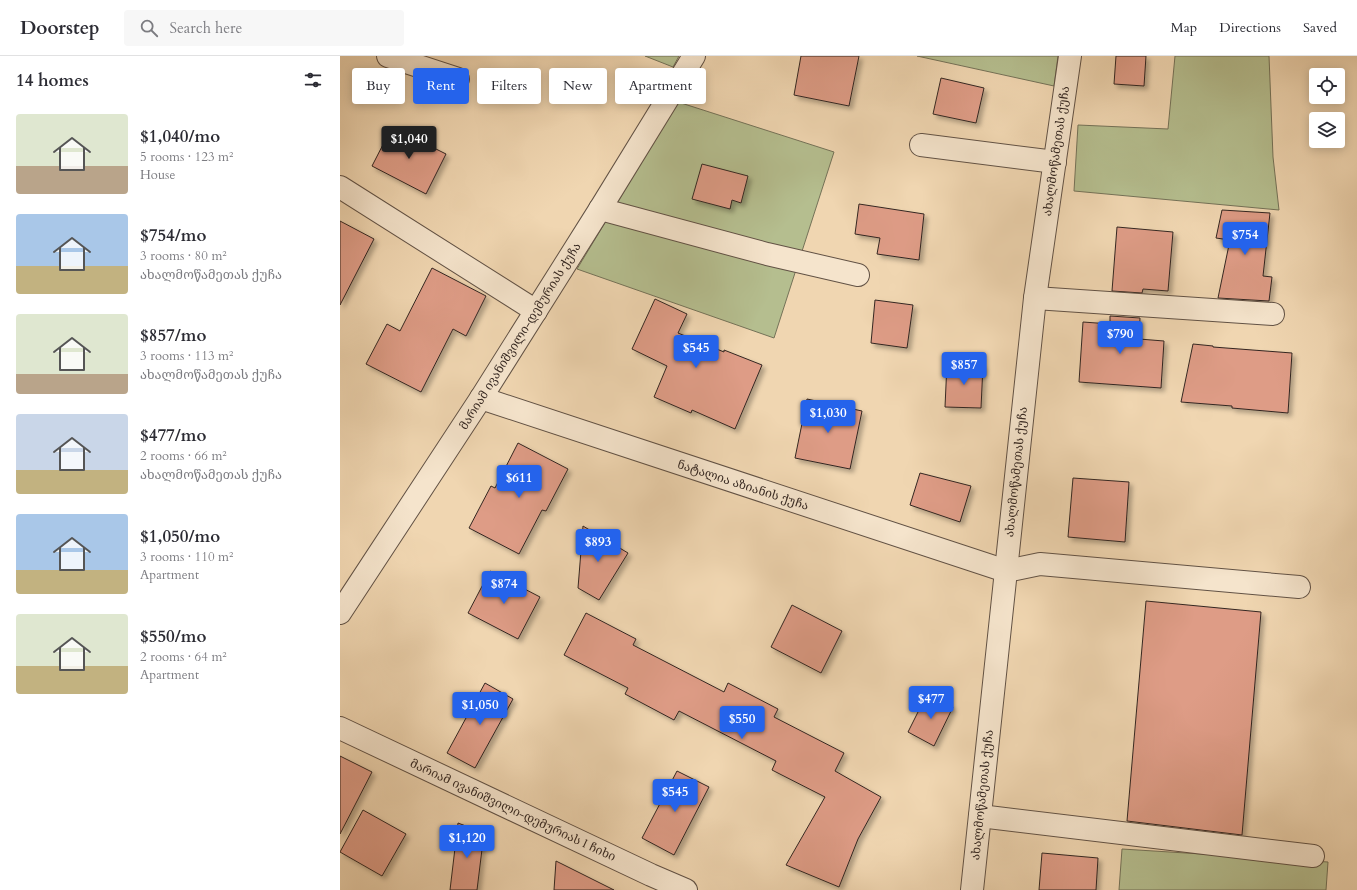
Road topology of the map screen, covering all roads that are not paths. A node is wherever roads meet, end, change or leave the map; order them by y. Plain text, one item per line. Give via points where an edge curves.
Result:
1 (388, 56) edge
2 (694, 56) edge
3 (1070, 56) edge
4 (425, 68) edge
5 (921, 145) dead end
6 (1055, 162) junction
7 (340, 187) edge
8 (600, 209) junction
9 (858, 275) dead end
10 (1035, 298) junction
11 (536, 311) junction
12 (1273, 314) dead end
13 (481, 398) junction
14 (1006, 571) junction
15 (1299, 587) dead end
16 (340, 613) edge
17 (340, 728) edge
18 (980, 816) junction
19 (1313, 856) dead end
20 (686, 890) edge
21 (972, 890) edge

1 - 4 street
2 - 8 street, მარიამ ივანიშვილი-დემურიას ქუჩა
3 - 6 street, ახალმოწამეთას ქუჩა
5 - 6 street
6 - 10 street, ახალმოწამეთას ქუჩა
7 - 11 street
8 - 9 street via 767,254
8 - 11 street, მარიამ ივანიშვილი-დემურიას ქუჩა
10 - 12 street
10 - 14 street, ახალმოწამეთას ქუჩა
11 - 13 street, მარიამ ივანიშვილი-დემურიას ქუჩა
13 - 14 street, ნატალია აზიანის ქუჩა
13 - 16 street, მარიამ ივანიშვილი-დემურიას ქუჩა
14 - 15 street via 1040,564
14 - 18 street, ახალმოწამეთას ქუჩა
17 - 20 street, მარიამ ივანიშვილი-დემურიას I ჩიხი
18 - 19 street
18 - 21 street, ახალმოწამეთას ქუჩა

